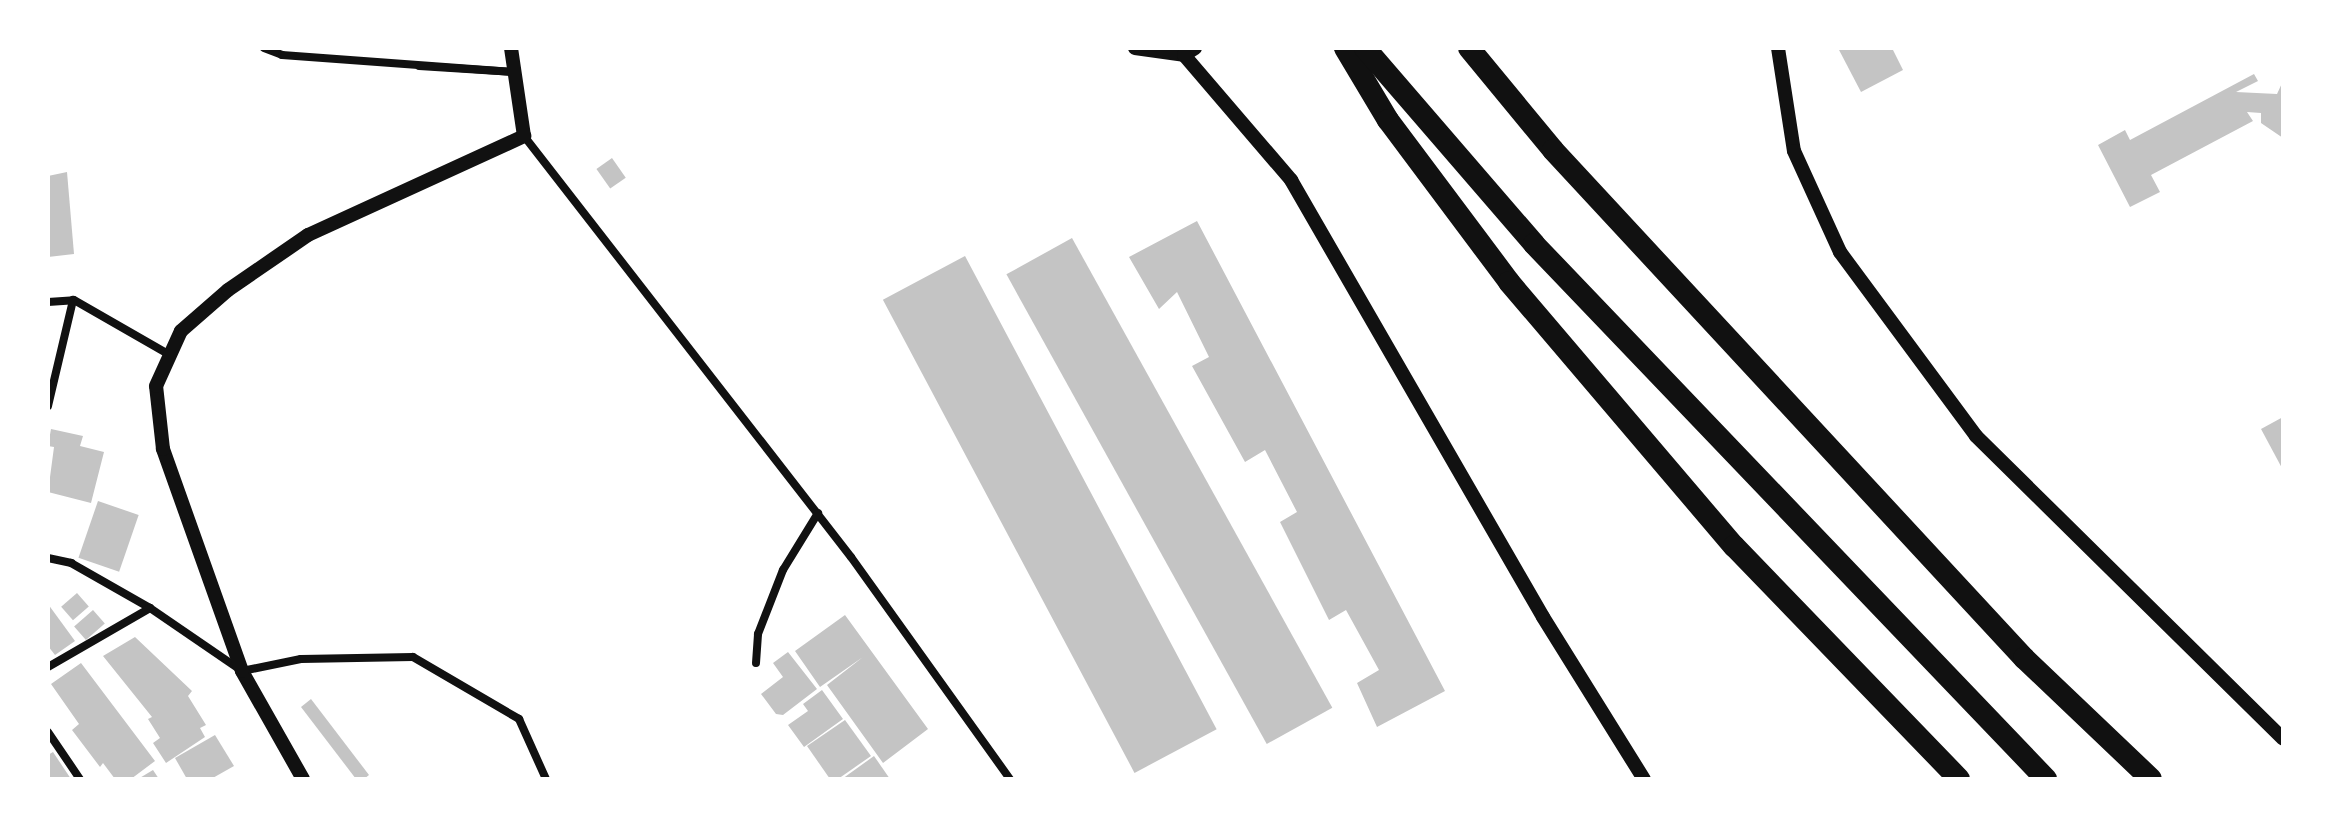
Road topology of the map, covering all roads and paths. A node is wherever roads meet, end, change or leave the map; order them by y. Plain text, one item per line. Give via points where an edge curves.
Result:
1 (264, 48) edge
2 (511, 48) edge
3 (1135, 48) edge
4 (1345, 48) edge
5 (1365, 48) edge
6 (1469, 48) edge
7 (1778, 48) edge
8 (1190, 51) edge
9 (419, 66) dead end
10 (513, 72) junction
11 (524, 136) junction
12 (73, 300) junction
13 (48, 302) edge
14 (170, 355) junction
15 (48, 406) edge
16 (818, 513) junction
17 (48, 558) edge
18 (150, 608) junction
19 (756, 663) dead end
20 (48, 667) edge
21 (242, 671) junction
22 (48, 732) edge
23 (2283, 739) edge
24 (80, 779) edge
25 (303, 779) edge
26 (546, 779) edge
27 (1010, 779) edge
28 (1644, 779) edge
29 (1959, 779) edge
30 (2046, 779) edge
31 (2151, 779) edge

1 - 10 street via 282,55
2 - 10 street
3 - 8 street
4 - 29 highway via 1388,120 1519,294 1734,546
5 - 30 highway via 1534,244
6 - 31 highway via 1553,150 2024,658
7 - 23 street via 1794,151 1840,252 1976,436
8 - 28 street via 1291,180 1543,617
9 - 10 street
10 - 11 street
11 - 14 street via 308,235 228,290 181,331
11 - 16 street
12 - 13 street
12 - 14 street
12 - 15 street
14 - 21 street via 156,386 163,449
16 - 19 street via 783,570 758,634
16 - 27 street
17 - 18 street via 71,563
18 - 20 street
18 - 21 street
21 - 25 street
21 - 26 street via 301,659 413,657 519,719
22 - 24 street

